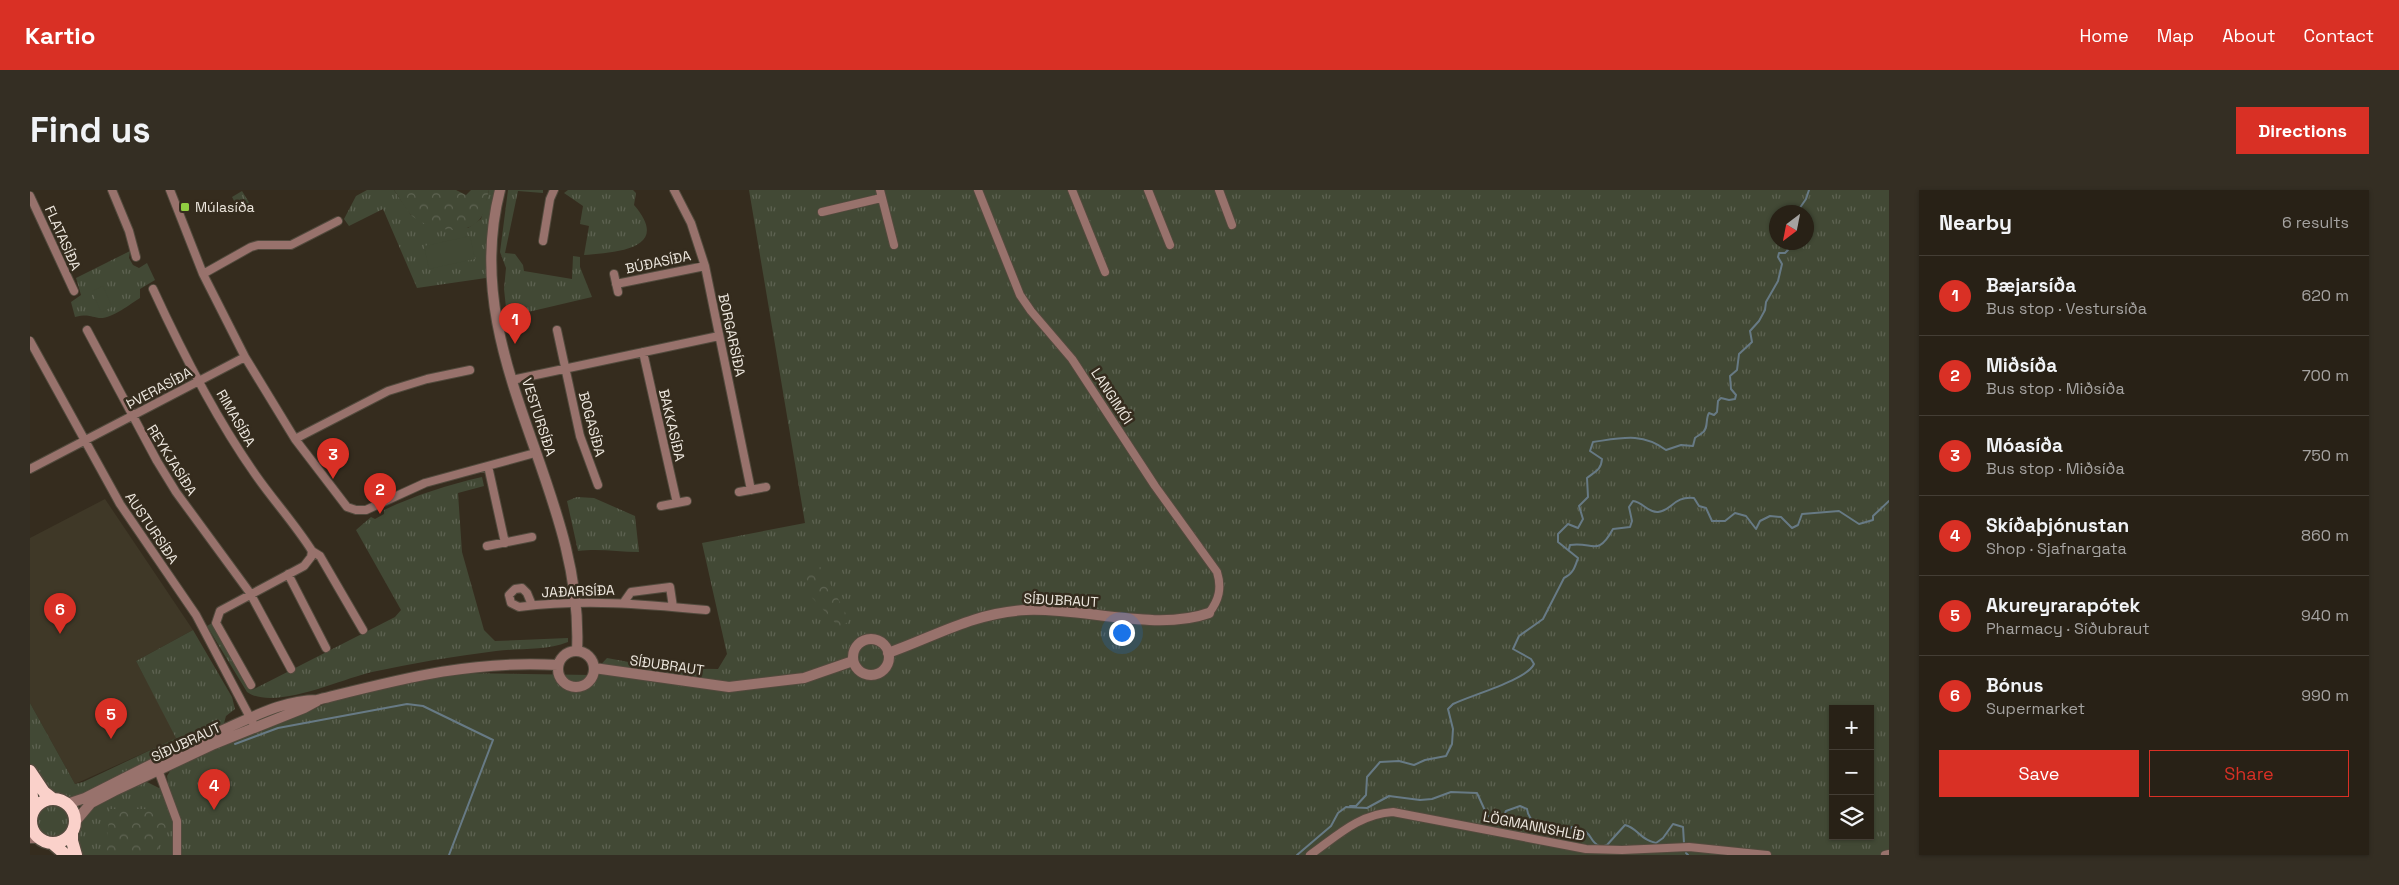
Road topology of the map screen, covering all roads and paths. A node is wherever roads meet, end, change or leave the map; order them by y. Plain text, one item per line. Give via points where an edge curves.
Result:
1 (112, 190) edge
2 (170, 190) edge
3 (500, 190) edge
4 (554, 190) edge
5 (674, 190) edge
6 (978, 190) edge
7 (1072, 190) edge
8 (1148, 190) edge
9 (1219, 190) edge
10 (880, 194) edge
11 (30, 196) edge
12 (822, 212) dead end
13 (338, 221) dead end
14 (1232, 225) dead end
15 (543, 240) dead end
16 (894, 245) dead end
17 (1170, 246) dead end
18 (136, 257) dead end
19 (705, 266) junction
20 (1105, 272) dead end
21 (203, 274) junction
22 (614, 274) dead end
23 (153, 289) dead end
24 (74, 291) dead end
25 (87, 330) dead end
26 (557, 330) dead end
27 (719, 336) junction
28 (30, 341) edge
29 (643, 352) junction
30 (245, 357) junction
31 (566, 369) junction
32 (470, 370) dead end
33 (512, 380) junction
34 (199, 381) junction
35 (132, 418) junction
36 (84, 440) junction
37 (295, 440) junction
38 (535, 453) junction
39 (488, 466) junction
40 (30, 469) edge
41 (598, 485) dead end
42 (766, 487) dead end
43 (751, 490) junction
44 (739, 492) dead end
45 (687, 501) dead end
46 (677, 503) junction
47 (661, 506) dead end
48 (532, 537) dead end
49 (506, 543) junction
50 (487, 546) dead end
51 (312, 551) junction
52 (288, 574) junction
53 (250, 593) junction
54 (576, 601) junction
55 (624, 602) junction
56 (532, 605) dead end
57 (672, 607) junction
58 (706, 610) dead end
59 (1209, 613) joint
60 (363, 630) dead end
61 (326, 648) dead end
62 (577, 651) junction
63 (888, 653) junction
64 (853, 661) junction
65 (558, 665) junction
66 (594, 668) junction
67 (291, 669) dead end
68 (251, 685) dead end
69 (317, 700) junction
70 (251, 717) junction
71 (255, 727) junction
72 (156, 767) junction
73 (30, 771) edge
74 (30, 784) edge
75 (53, 798) junction
76 (67, 804) junction
77 (32, 817) edge
78 (73, 827) junction
79 (34, 838) edge
80 (52, 843) junction
81 (1889, 854) edge
82 (66, 855) edge
83 (76, 855) edge
84 (177, 855) edge
85 (1310, 855) edge
86 (1768, 855) edge
87 (1885, 855) edge

1 - 18 street
2 - 21 street
3 - 33 street, VESTURSÍÐA via 492,236 491,284 497,330
4 - 15 street
5 - 19 street, BORGARSÍÐA via 691,223
6 - 59 street, LANGIMÓI via 1020,295 1072,358 1155,486 1212,564 1219,588
7 - 20 street
8 - 17 street
9 - 14 street
10 - 12 street
10 - 16 street via 887,210
11 - 24 street, FLATASÍÐA
13 - 21 street via 291,245 251,247
19 - 22 street, BÚÐASÍÐA via 617,288
19 - 27 street, BORGARSÍÐA
21 - 30 street
23 - 34 street, RIMASÍÐA
25 - 35 street, REYKJASÍÐA
26 - 31 street, BOGASÍÐA
27 - 29 street
27 - 43 street, BORGARSÍÐA
28 - 36 street, AUSTURSÍÐA
29 - 31 street
29 - 46 street, BAKKASÍÐA
30 - 34 street, ÞVERASÍÐA
30 - 37 street
31 - 33 street
31 - 41 street, BOGASÍÐA via 580,436
32 - 37 street via 388,390
33 - 38 street, VESTURSÍÐA
34 - 35 street, ÞVERASÍÐA
34 - 51 street, RIMASÍÐA via 254,474
35 - 36 street, ÞVERASÍÐA
35 - 53 street, REYKJASÍÐA via 176,492
36 - 40 street, ÞVERASÍÐA
36 - 70 street, AUSTURSÍÐA via 120,504 196,615
37 - 39 street via 342,502 356,510 366,510 425,483
38 - 39 street
38 - 54 street, VESTURSÍÐA via 559,516
39 - 49 street
42 - 43 street
43 - 44 street
45 - 46 street
46 - 47 street
48 - 49 street
49 - 50 street
51 - 52 street via 304,566
51 - 60 street, RIMASÍÐA via 320,556
52 - 53 street
52 - 61 street
53 - 67 street
53 - 68 street via 220,611 216,623
54 - 55 street, JAÐARSÍÐA
54 - 56 street, JAÐARSÍÐA
54 - 62 street, VESTURSÍÐA
55 - 57 street, JAÐARSÍÐA
55 - 57 street, JAÐARSÍÐA via 631,592 670,587
57 - 58 street, JAÐARSÍÐA
59 - 63 street, SÍÐUBRAUT via 1151,618 1038,610 992,613
62 - 65 street via 566,654
62 - 66 street via 588,655
63 - 64 street via 880,642 867,640 855,648
63 - 64 street via 885,668 875,675 862,674
64 - 66 street, SÍÐUBRAUT via 804,678 729,687
65 - 66 street via 562,681 572,687 588,683
65 - 69 street, SÍÐUBRAUT via 469,666 425,673
69 - 70 street, SÍÐUBRAUT via 303,700
69 - 71 street, SÍÐUBRAUT
70 - 71 street, AUSTURSÍÐA
70 - 72 street, SÍÐUBRAUT
71 - 72 street, SÍÐUBRAUT
72 - 76 street, SÍÐUBRAUT
72 - 78 street, SÍÐUBRAUT via 91,803
72 - 84 street via 177,821
73 - 75 highway via 44,792
74 - 77 highway
75 - 76 highway
75 - 77 highway via 46,800
76 - 78 highway via 73,812
77 - 79 highway
78 - 80 highway via 63,840
78 - 83 highway via 72,842
79 - 80 highway
80 - 82 highway
81 - 87 street
85 - 86 street, LÖGMANNSHLÍÐ via 1360,819 1393,812 1586,849 1689,847

